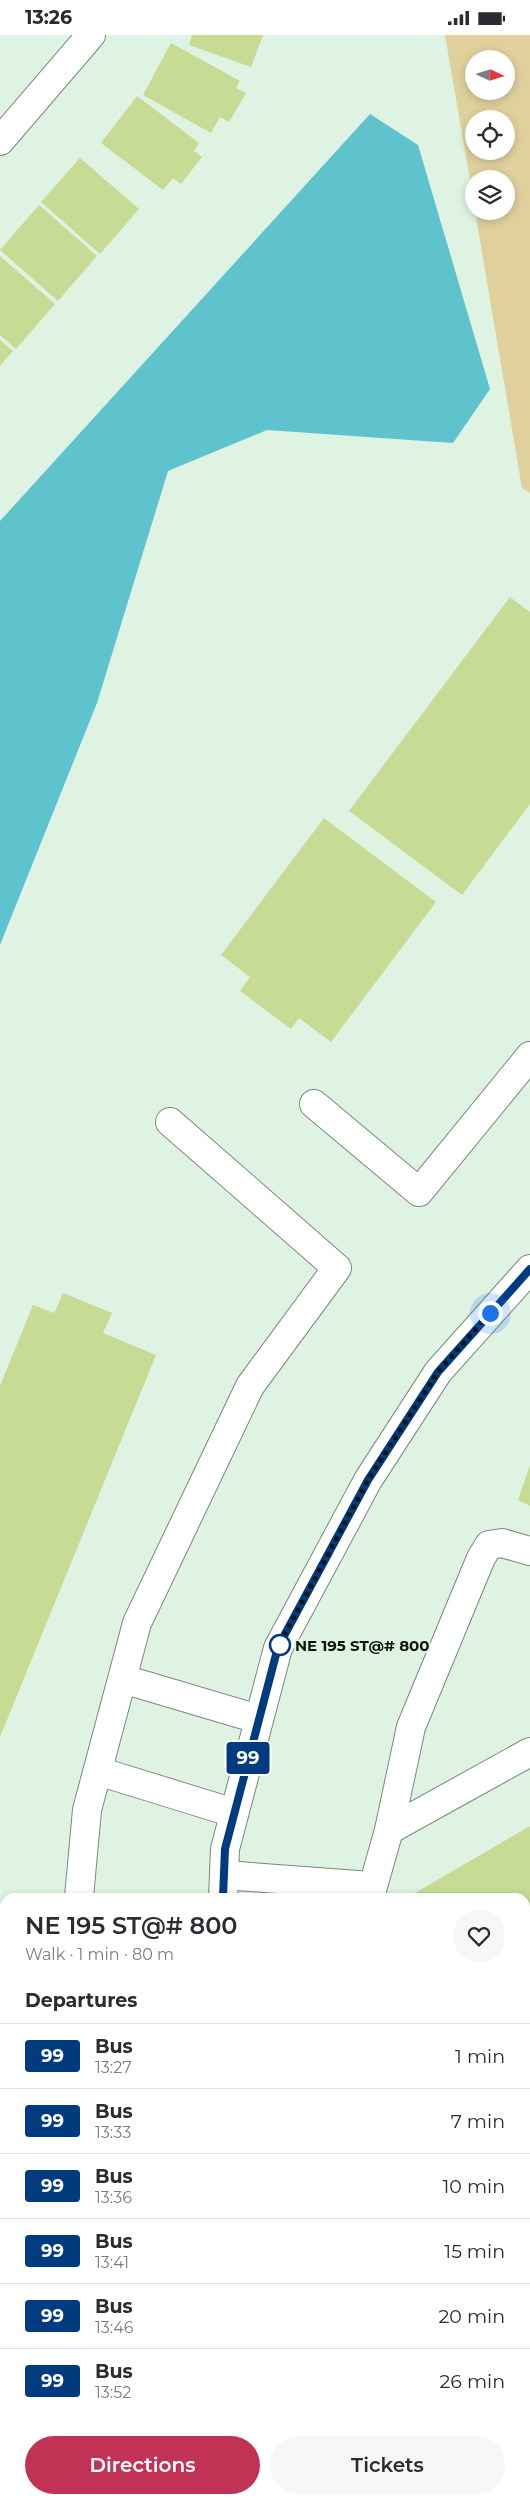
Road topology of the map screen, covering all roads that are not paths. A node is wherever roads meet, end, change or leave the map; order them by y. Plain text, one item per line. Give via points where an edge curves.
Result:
1 (91, 35) edge
2 (0, 141) edge
3 (530, 1056) edge
4 (314, 1104) dead end
5 (170, 1122) dead end
6 (530, 1269) edge
7 (530, 1551) edge
8 (123, 1679) junction
9 (258, 1719) junction
10 (530, 1752) edge
11 (98, 1771) junction
12 (234, 1813) junction
13 (389, 1830) junction
14 (224, 1886) edge
15 (370, 1892) edge
16 (79, 1893) edge

1 - 2 street
3 - 4 street via 419,1192
5 - 8 street via 337,1268 250,1386 138,1623
6 - 9 street via 438,1372 368,1480 278,1647
7 - 13 street via 502,1543 489,1545 481,1558 411,1727
8 - 9 street
8 - 11 street
9 - 12 street
10 - 13 street
11 - 12 street
11 - 16 street via 87,1810
12 - 14 street via 225,1849
13 - 15 street
14 - 15 street

